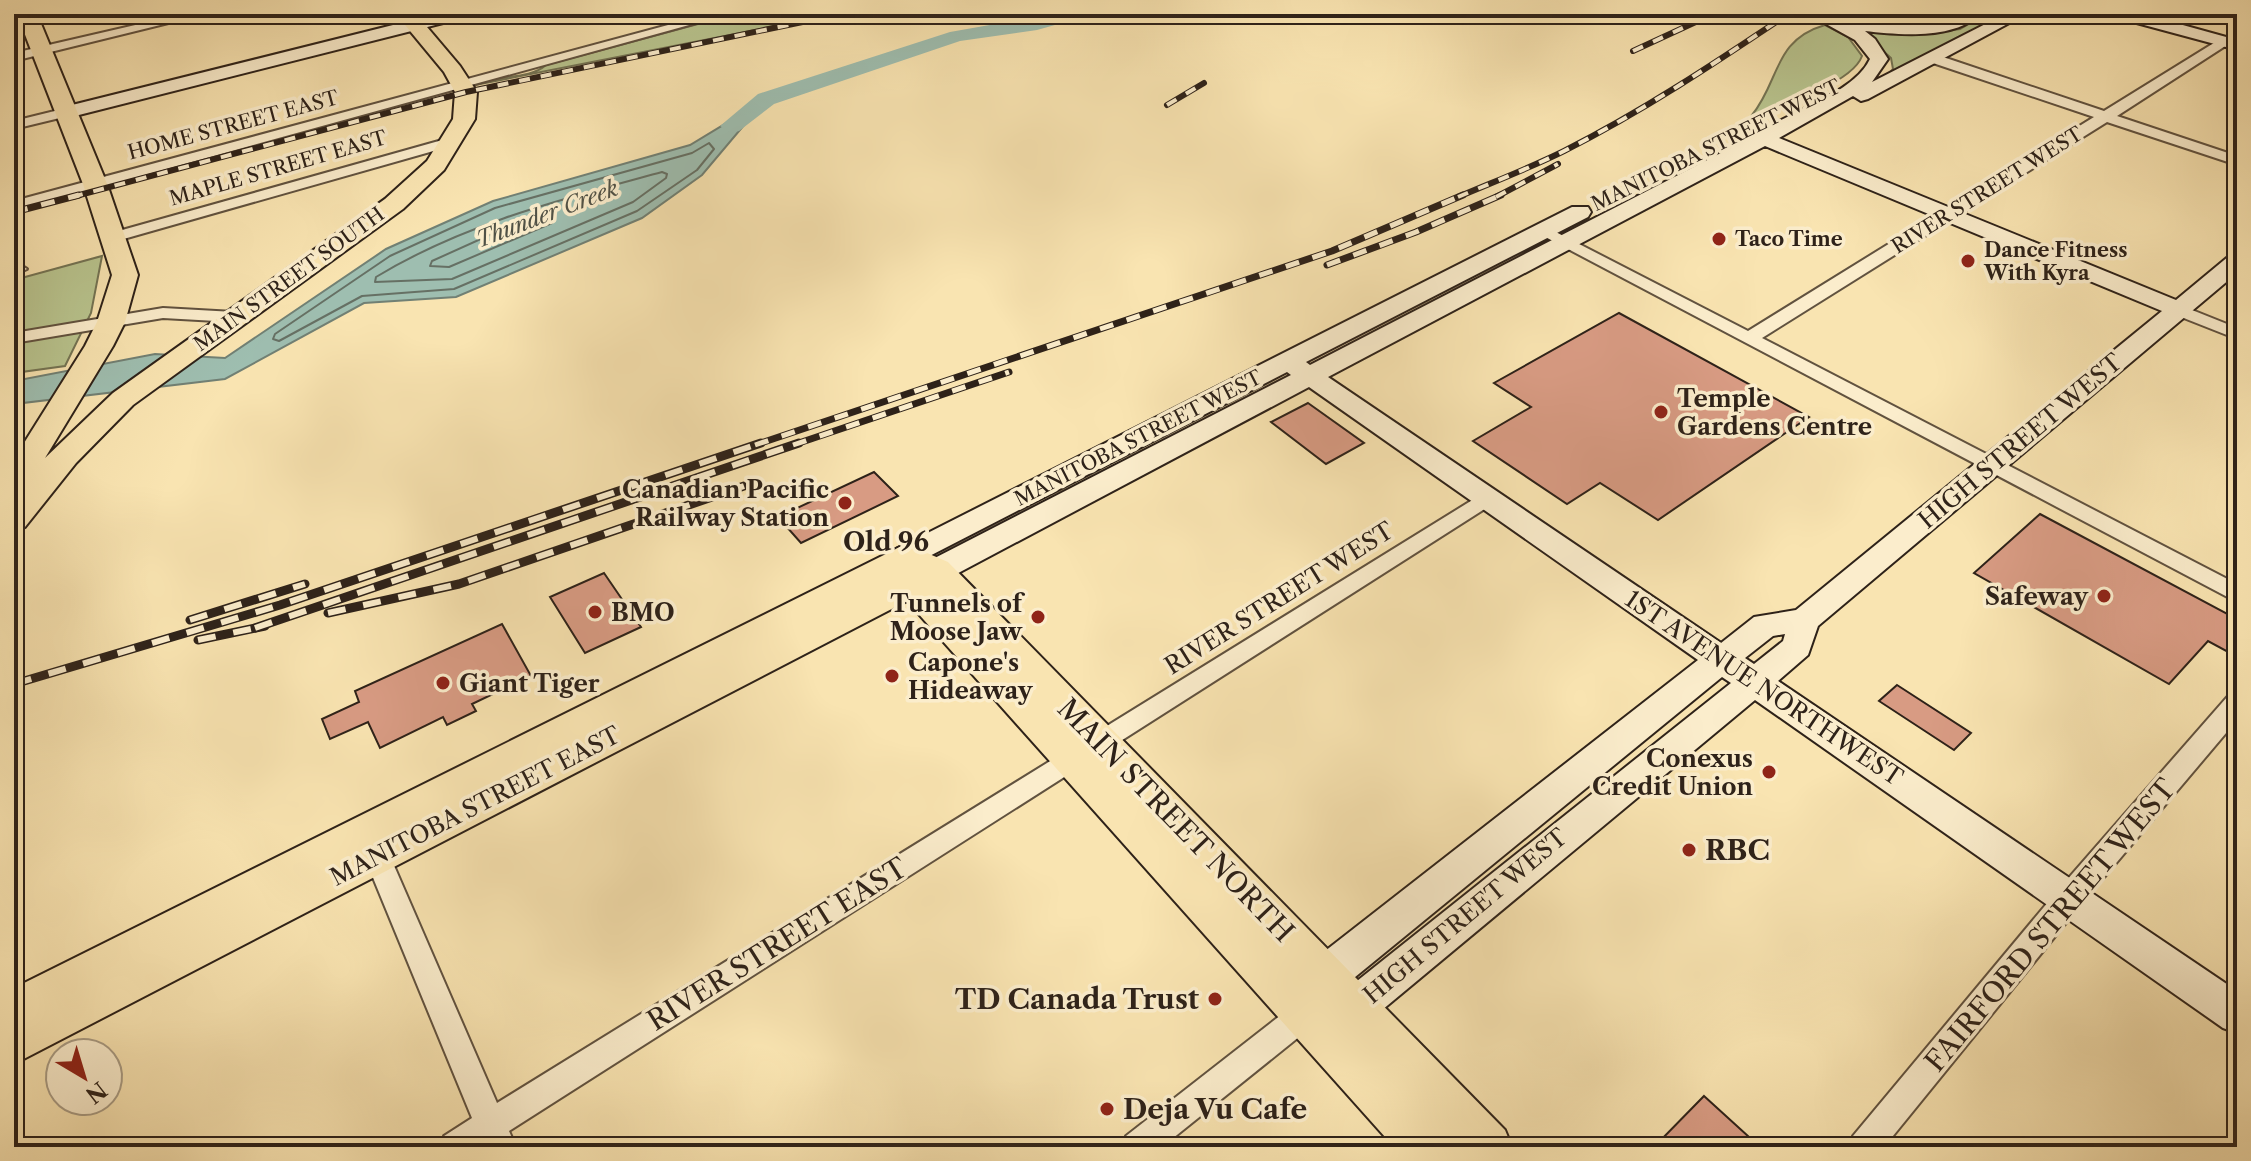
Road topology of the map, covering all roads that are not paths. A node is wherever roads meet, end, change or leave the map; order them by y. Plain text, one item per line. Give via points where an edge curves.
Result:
1 (27, 14) edge
2 (199, 14) edge
3 (457, 14) edge
4 (723, 14) edge
5 (1972, 14) edge
6 (2124, 14) edge
7 (2143, 14) edge
8 (2017, 15) edge
9 (1824, 17) edge
10 (411, 19) edge
11 (2232, 43) edge
12 (43, 50) junction
13 (14, 57) edge
14 (1935, 59) junction
15 (463, 85) junction
16 (67, 112) junction
17 (2106, 116) junction
18 (14, 125) edge
19 (1755, 135) junction
20 (453, 141) junction
21 (2237, 161) edge
22 (95, 184) junction
23 (14, 206) edge
24 (1947, 215) junction
25 (1542, 231) junction
26 (114, 237) junction
27 (1564, 243) junction
28 (2237, 261) edge
29 (2177, 309) junction
30 (234, 317) junction
31 (105, 334) junction
32 (2237, 334) edge
33 (14, 338) edge
34 (1748, 339) junction
35 (1299, 370) junction
36 (1992, 466) junction
37 (14, 484) edge
38 (1487, 498) junction
39 (14, 519) edge
40 (918, 570) junction
41 (2237, 594) edge
42 (1804, 621) junction
43 (1721, 660) junction
44 (1753, 682) junction
45 (2237, 703) edge
46 (1084, 751) junction
47 (372, 844) junction
48 (2069, 898) junction
49 (1325, 975) junction
50 (1356, 1007) junction
51 (14, 1011) edge
52 (1305, 1014) junction
53 (2237, 1014) edge
54 (14, 1042) edge
55 (496, 1136) edge
56 (455, 1147) edge
57 (1137, 1147) edge
58 (1427, 1147) edge
59 (1488, 1147) edge
60 (1864, 1147) edge

1 - 12 main road
2 - 12 street
3 - 10 main road
4 - 15 street, HOME STREET EAST
5 - 9 main road via 1914,29
6 - 11 main road
7 - 11 main road
8 - 14 main road
9 - 19 main road, MANITOBA STREET WEST via 1862,45 1863,65
10 - 15 main road
10 - 16 main road
11 - 17 street, RIVER STREET WEST
12 - 13 street
12 - 16 main road
14 - 17 street
14 - 19 main road via 1785,132
15 - 20 main road, MAIN STREET SOUTH via 467,105
15 - 22 street, HOME STREET EAST
16 - 18 street
16 - 22 main road
17 - 21 street
17 - 24 street, RIVER STREET WEST
19 - 24 main road
19 - 25 main road, MANITOBA STREET WEST
19 - 27 main road, MANITOBA STREET WEST
20 - 26 street, MAPLE STREET EAST
20 - 30 main road, MAIN STREET SOUTH via 394,204
22 - 23 street, HOME STREET EAST
22 - 26 main road
24 - 29 main road
24 - 34 street, RIVER STREET WEST
25 - 27 street
25 - 35 main road, MANITOBA STREET WEST
26 - 31 main road via 125,275
27 - 34 street
27 - 35 main road, MANITOBA STREET WEST
28 - 29 main road, HIGH STREET WEST
29 - 32 street
29 - 36 main road, HIGH STREET WEST
30 - 31 street via 163,313
30 - 39 main road, MAIN STREET SOUTH via 92,425 47,472
31 - 33 street
31 - 37 main road
34 - 36 street
35 - 38 main road, 1ST AVENUE NORTHWEST
35 - 40 main road, MANITOBA STREET WEST
36 - 41 street
36 - 42 main road, HIGH STREET WEST
38 - 43 main road, 1ST AVENUE NORTHWEST
38 - 46 street, RIVER STREET WEST
40 - 46 main road, MAIN STREET NORTH
40 - 47 main road, MANITOBA STREET EAST
42 - 43 main road, HIGH STREET WEST via 1765,625
42 - 44 main road, HIGH STREET WEST via 1797,647
43 - 44 main road, 1ST AVENUE NORTHWEST
43 - 49 main road, HIGH STREET WEST
44 - 48 main road, 1ST AVENUE NORTHWEST
44 - 50 main road, HIGH STREET WEST
45 - 48 street, FAIRFORD STREET WEST
46 - 49 main road, MAIN STREET NORTH
46 - 52 main road, MAIN STREET NORTH
46 - 55 street, RIVER STREET EAST
47 - 51 main road, MANITOBA STREET EAST
47 - 54 main road, MANITOBA STREET EAST
47 - 55 street
48 - 53 main road, 1ST AVENUE NORTHWEST
48 - 60 street, FAIRFORD STREET WEST
49 - 50 main road, MAIN STREET NORTH
49 - 52 main road, HIGH STREET WEST
50 - 52 main road, HIGH STREET WEST
50 - 59 main road, MAIN STREET NORTH
52 - 57 street
52 - 58 main road, MAIN STREET NORTH
55 - 56 street, RIVER STREET EAST

